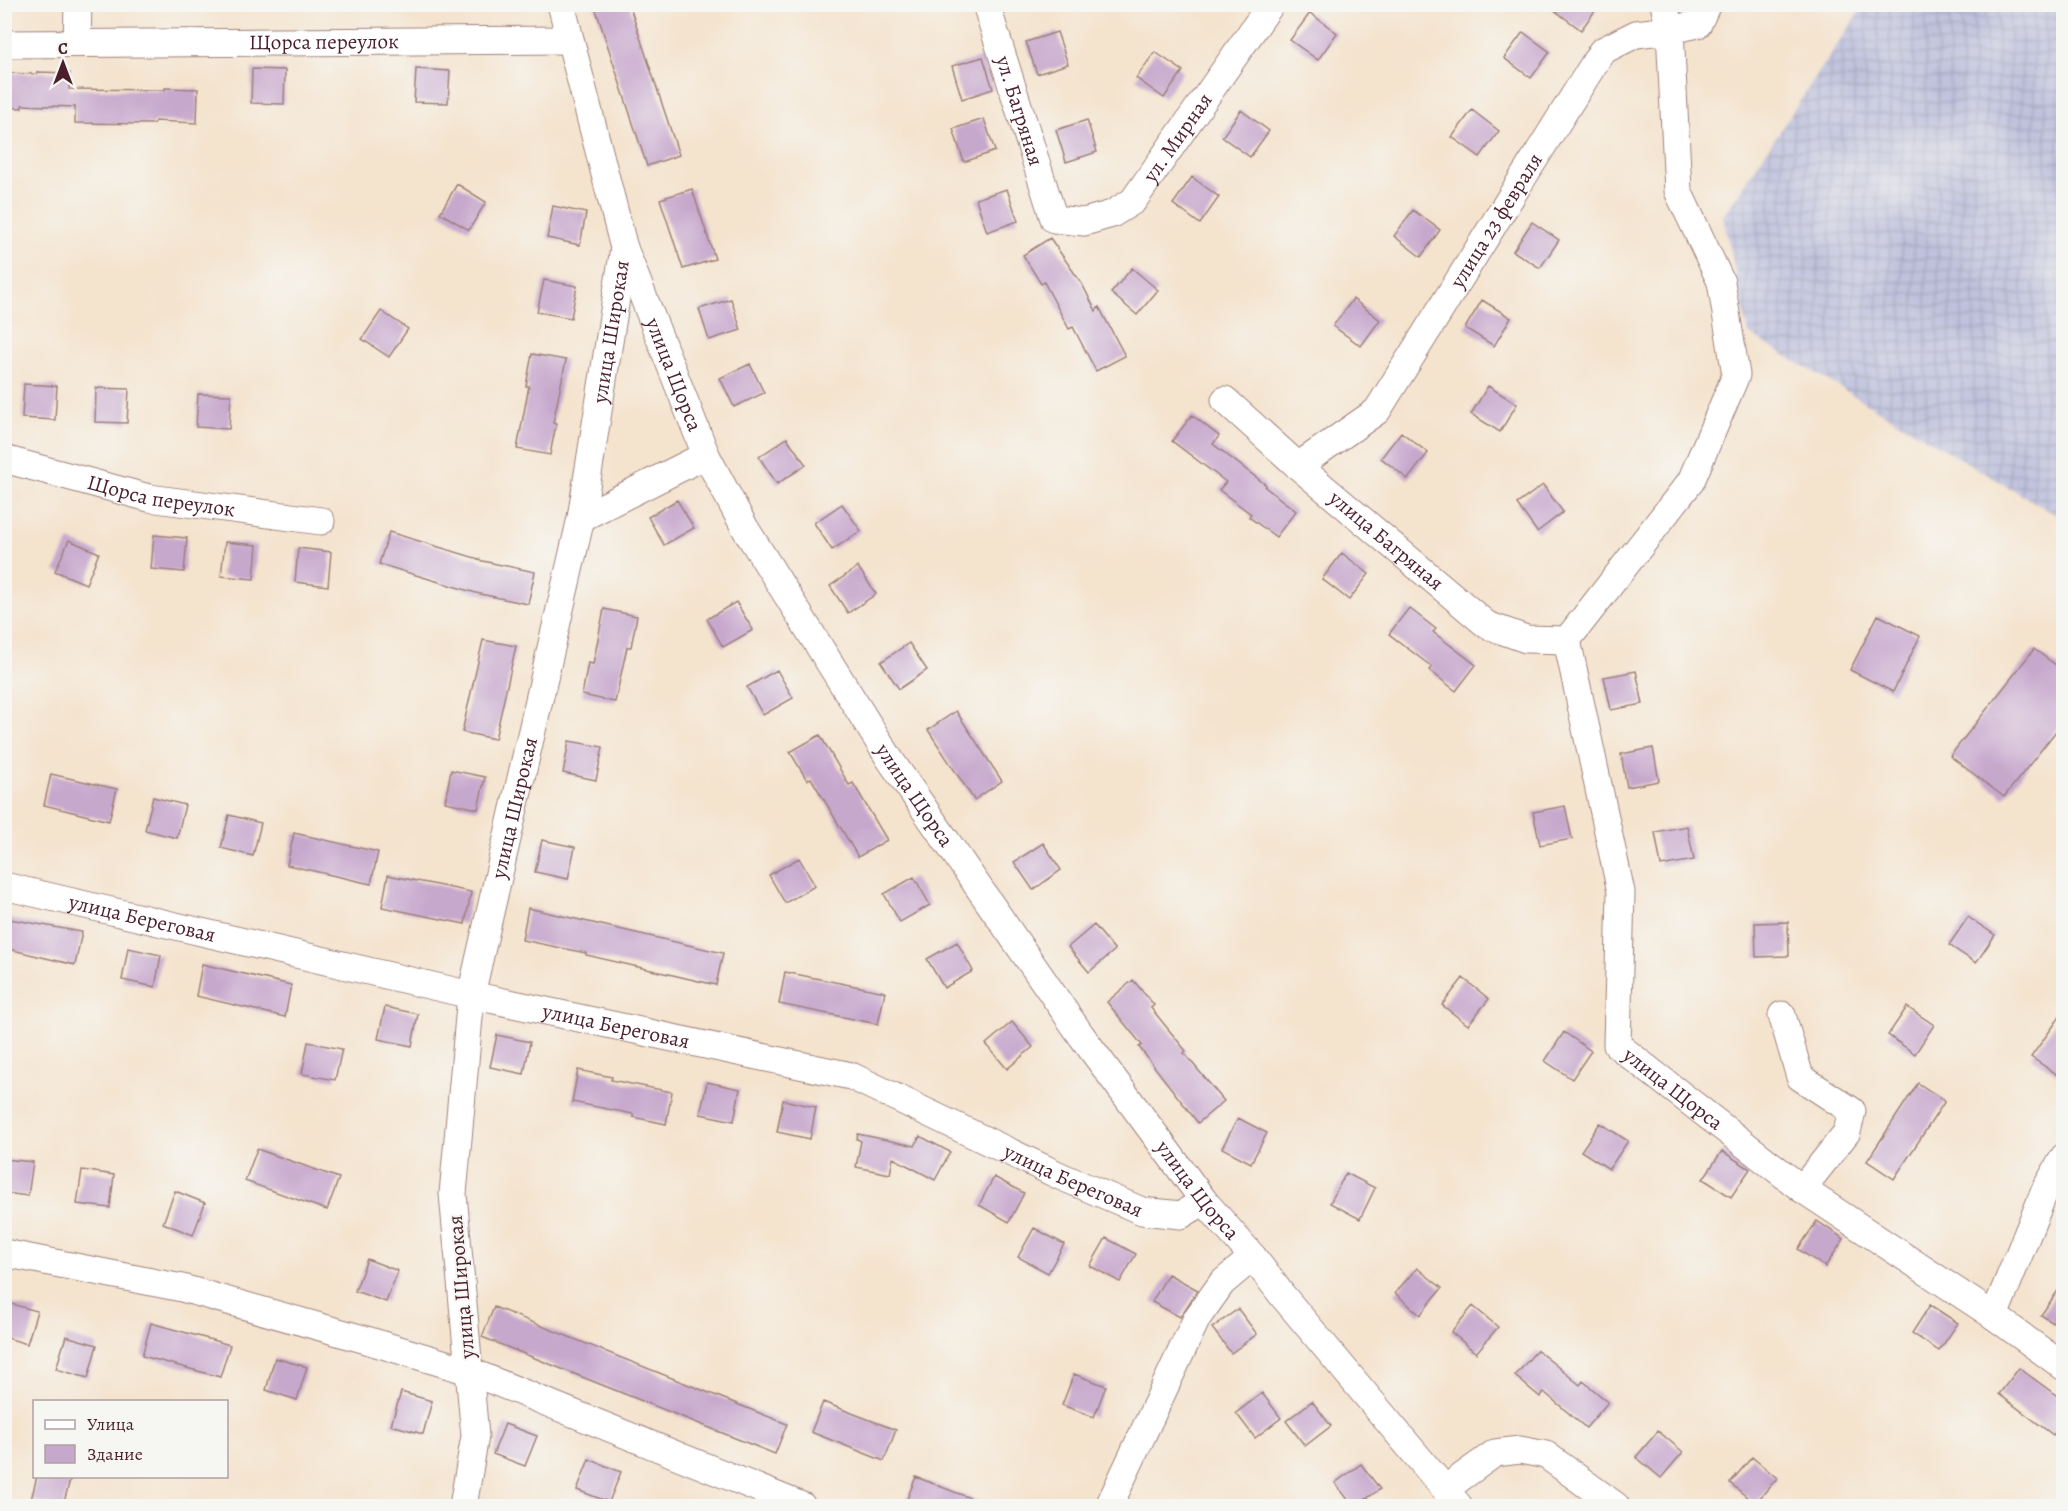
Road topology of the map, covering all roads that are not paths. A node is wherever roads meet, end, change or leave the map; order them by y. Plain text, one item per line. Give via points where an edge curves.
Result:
1 (78, 4) edge
2 (561, 4) edge
3 (986, 4) edge
4 (1271, 4) edge
5 (1707, 4) edge
6 (1667, 17) edge
7 (570, 39) junction
8 (77, 43) junction
9 (4, 44) edge
10 (1054, 219) joint
11 (624, 248) junction
12 (1225, 400) dead end
13 (706, 455) junction
14 (4, 459) edge
15 (1298, 466) junction
16 (581, 518) junction
17 (321, 521) dead end
18 (1567, 640) junction
19 (4, 886) edge
20 (471, 995) junction
21 (1782, 1015) dead end
22 (2064, 1157) edge
23 (1802, 1189) junction
24 (1204, 1201) junction
25 (4, 1253) edge
26 (1253, 1257) junction
27 (1994, 1316) junction
28 (2064, 1367) edge
29 (468, 1371) junction
30 (1452, 1498) edge
31 (464, 1506) edge
32 (802, 1506) edge
33 (1109, 1506) edge
34 (1616, 1506) edge

1 - 8 street
2 - 7 street, улица Щорса
3 - 10 street, ул. Багряная
4 - 10 street, ул. Мирная via 1133,201 1112,214 1084,222
5 - 6 street, улица 23 февраля via 1698,24
6 - 15 street, улица 23 февраля via 1602,51 1377,411
6 - 18 street via 1678,190 1721,282 1736,375 1691,481
7 - 8 street, Щорса переулок
7 - 11 street, улица Щорса
8 - 9 street, Щорса переулок
11 - 13 street, улица Щорса
11 - 16 street, улица Широкая
12 - 15 street, улица Багряная
13 - 16 street
13 - 24 street, улица Щорса via 745,528 891,760 1081,1035
14 - 17 street, Щорса переулок via 149,498
15 - 18 street, улица Багряная via 1487,625 1526,639
16 - 20 street, улица Широкая
18 - 23 street, улица Щорса via 1621,892 1617,1045
19 - 20 street, улица Береговая
20 - 24 street, улица Береговая via 851,1076 1142,1211 1180,1215
20 - 29 street, улица Широкая via 453,1194
21 - 23 street via 1800,1077 1852,1111 1847,1132
22 - 27 street via 2046,1188
23 - 27 street, улица Щорса
24 - 26 street, улица Щорса
25 - 29 street, улица Широкая via 182,1288
26 - 30 street, улица Щорса
26 - 33 street via 1222,1283 1197,1318
27 - 28 street, улица Щорса
29 - 31 street, улица Широкая via 475,1436
29 - 32 street, улица Широкая
30 - 34 street, улица Щорса via 1495,1453 1520,1450 1546,1455

